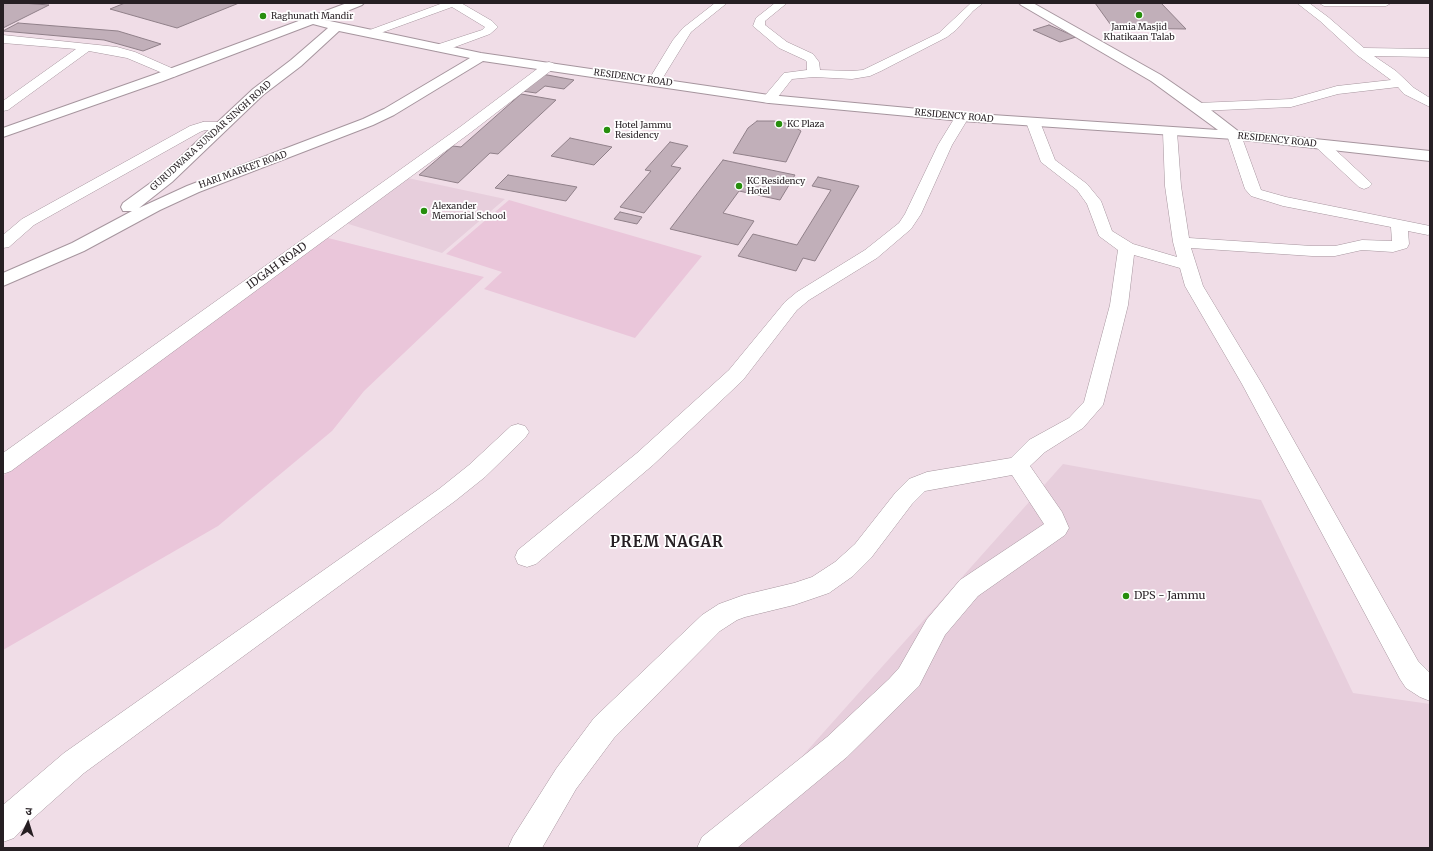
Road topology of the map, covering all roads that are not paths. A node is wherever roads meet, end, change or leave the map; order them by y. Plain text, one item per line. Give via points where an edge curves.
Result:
1 (358, 3) edge
2 (453, 3) edge
3 (722, 3) edge
4 (782, 3) edge
5 (978, 3) edge
6 (1025, 3) edge
7 (1302, 3) edge
8 (1324, 3) edge
9 (1386, 3) edge
10 (313, 20) junction
11 (338, 27) junction
12 (371, 33) junction
13 (3, 39) edge
14 (87, 47) junction
15 (440, 48) junction
16 (1361, 52) junction
17 (1430, 53) edge
18 (481, 57) junction
19 (550, 66) junction
20 (172, 73) junction
21 (814, 73) junction
22 (654, 81) junction
23 (1401, 83) junction
24 (769, 99) junction
25 (1430, 104) edge
26 (3, 107) edge
27 (1198, 107) junction
28 (962, 117) junction
29 (1033, 122) junction
30 (222, 126) junction
31 (1170, 132) junction
32 (3, 133) edge
33 (1234, 135) junction
34 (1322, 145) junction
35 (1430, 156) edge
36 (1364, 184) dead end
37 (1399, 225) junction
38 (1429, 231) edge
39 (1181, 242) junction
40 (3, 243) edge
41 (1127, 248) junction
42 (1187, 265) junction
43 (23, 270) junction
44 (3, 280) edge
45 (518, 432) dead end
46 (3, 465) edge
47 (1017, 465) junction
48 (527, 557) dead end
49 (1430, 688) edge
50 (3, 827) edge
51 (524, 848) edge
52 (713, 848) edge

1 - 10 street
2 - 12 street
2 - 15 street via 492,27 486,32
3 - 22 street via 687,30
4 - 21 street via 760,20 759,26 783,45 808,57 813,62
5 - 21 street via 943,35 866,73
6 - 27 street via 1141,68
7 - 16 street
8 - 9 street
10 - 11 street, RESIDENCY ROAD
10 - 20 street
11 - 12 street, RESIDENCY ROAD
11 - 30 street, GURUDWARA SUNDAR SINGH ROAD via 258,92
12 - 15 street, RESIDENCY ROAD
13 - 14 street
14 - 20 street via 131,55
14 - 26 street
15 - 18 street, RESIDENCY ROAD
16 - 17 street
16 - 23 street
18 - 19 street, RESIDENCY ROAD
18 - 43 street, HARI MARKET ROAD via 368,122 193,189 154,206 78,247
19 - 22 street, RESIDENCY ROAD
19 - 46 street, IDGAH ROAD
20 - 32 street
21 - 24 street via 788,76
22 - 24 street, RESIDENCY ROAD
23 - 25 street
23 - 27 street via 1337,90 1291,103
24 - 28 street, RESIDENCY ROAD
27 - 33 street
28 - 29 street, RESIDENCY ROAD
28 - 48 street via 945,145 905,226 872,254 790,306 736,375 645,459
29 - 31 street, RESIDENCY ROAD
29 - 41 street via 1048,162 1082,187 1095,204 1105,233
30 - 40 street via 207,125 194,129 28,222
30 - 43 street, GURUDWARA SUNDAR SINGH ROAD via 166,180 146,195
31 - 33 street, RESIDENCY ROAD
31 - 39 street via 1172,186
33 - 34 street, RESIDENCY ROAD
33 - 37 street via 1256,193
34 - 35 street, RESIDENCY ROAD
34 - 36 street
37 - 38 street
37 - 39 street via 1401,244 1362,245 1335,251
39 - 42 street
41 - 42 street
41 - 47 street via 1118,305 1092,405 1076,423 1037,446
42 - 49 street via 1194,286 1256,391 1409,670 1416,679
43 - 44 street, HARI MARKET ROAD
45 - 50 street via 447,495 74,763
47 - 51 street via 917,485 863,551 838,573 820,585 744,606 711,623 604,728 566,779
47 - 52 street via 1054,519 1057,528 969,588 936,627 912,673 899,688 837,747

